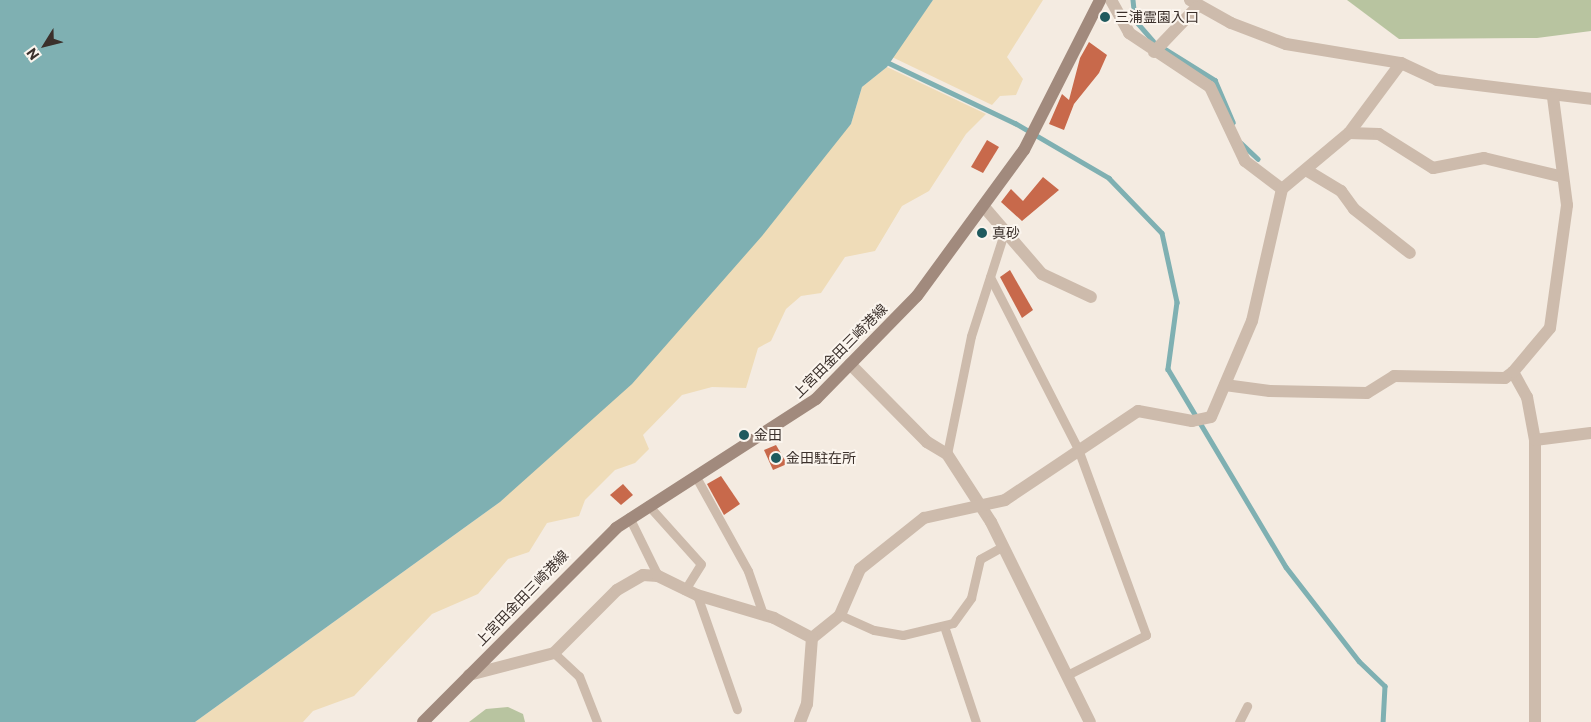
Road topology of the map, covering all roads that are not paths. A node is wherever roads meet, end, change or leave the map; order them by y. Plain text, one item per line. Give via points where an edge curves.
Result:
1 (1100, 0) edge
2 (1111, 0) edge
3 (1193, 3) edge
4 (1154, 52) junction
5 (1401, 63) junction
6 (1553, 97) junction
7 (1591, 99) edge
8 (1349, 133) junction
9 (1306, 170) junction
10 (1563, 177) junction
11 (1282, 189) junction
12 (985, 208) junction
13 (1005, 230) junction
14 (1410, 253) dead end
15 (990, 277) junction
16 (1091, 297) dead end
17 (850, 364) junction
18 (1513, 372) junction
19 (1225, 385) junction
20 (1591, 432) edge
21 (1535, 440) junction
22 (1078, 449) junction
23 (947, 454) junction
24 (696, 477) junction
25 (648, 505) junction
26 (978, 506) junction
27 (629, 517) junction
28 (1002, 547) junction
29 (658, 576) junction
30 (691, 592) junction
31 (762, 614) junction
32 (840, 615) junction
33 (944, 626) junction
34 (812, 638) junction
35 (554, 652) junction
36 (469, 674) junction
37 (1067, 675) junction
38 (1247, 706) dead end
39 (737, 709) dead end
40 (423, 722) edge
41 (597, 722) edge
42 (800, 722) edge
43 (976, 722) edge
44 (1090, 722) edge
45 (1239, 722) edge
46 (1535, 722) edge

1 - 12 main road, 上宮田金田三崎港線 via 1037,125
2 - 4 street via 1129,33
3 - 4 street
3 - 5 street via 1286,44
4 - 11 street via 1187,67 1210,87 1245,161
5 - 6 street via 1437,80 1520,88
5 - 8 street
6 - 7 street
6 - 10 street
8 - 9 street
8 - 10 street via 1385,136 1433,168 1484,158
9 - 11 street
9 - 14 street via 1341,191 1354,209
10 - 18 street via 1567,205 1550,328
11 - 19 street via 1252,321
12 - 13 street
12 - 17 main road, 上宮田金田三崎港線 via 917,296
13 - 15 lane
13 - 16 street via 1042,274
15 - 22 lane
15 - 23 lane via 971,336
17 - 23 street via 927,442
17 - 24 main road, 上宮田金田三崎港線 via 783,424
18 - 19 street via 1505,378 1394,376 1367,393 1270,391
18 - 21 street via 1527,397
19 - 22 street via 1211,417 1192,421 1138,411
20 - 21 street
21 - 46 street
22 - 26 street via 1004,500
22 - 37 lane via 1146,635
23 - 26 street
24 - 25 main road, 上宮田金田三崎港線
24 - 31 lane via 748,571
25 - 27 main road, 上宮田金田三崎港線
25 - 30 lane via 701,564
26 - 28 street
26 - 32 street via 924,518 897,536 860,569
27 - 29 lane
27 - 36 main road, 上宮田金田三崎港線 via 585,555
28 - 33 lane via 980,559 963,614
28 - 37 street
29 - 30 street
29 - 35 street via 643,575 616,590
30 - 31 street
30 - 39 lane
31 - 34 street
32 - 33 lane via 874,630 903,635
32 - 34 street
33 - 43 lane
34 - 42 street via 807,704
35 - 36 street
35 - 41 lane via 579,676
36 - 40 main road, 上宮田金田三崎港線
37 - 44 street
38 - 45 lane

